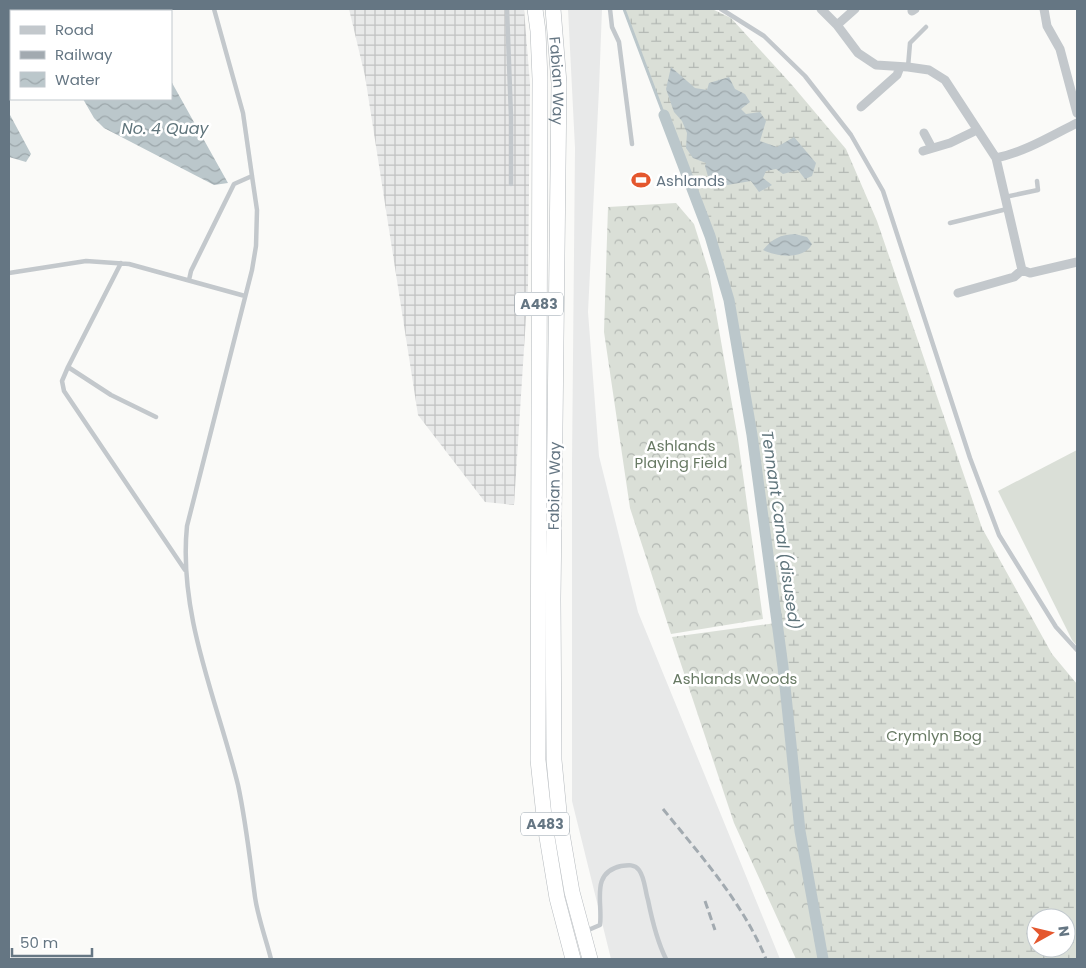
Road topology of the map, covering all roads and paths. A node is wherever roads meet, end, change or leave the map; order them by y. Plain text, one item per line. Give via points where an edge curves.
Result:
1 (214, 9) edge
2 (507, 9) edge
3 (535, 9) edge
4 (553, 9) edge
5 (610, 9) edge
6 (721, 9) edge
7 (822, 9) edge
8 (855, 9) edge
9 (1044, 9) edge
10 (837, 25) junction
11 (926, 27) dead end
12 (904, 67) junction
13 (861, 107) dead end
14 (1077, 113) edge
15 (1077, 122) edge
16 (977, 130) junction
17 (924, 133) dead end
18 (632, 144) dead end
19 (996, 158) junction
20 (252, 176) junction
21 (1037, 181) dead end
22 (511, 184) dead end
23 (1005, 197) junction
24 (1008, 209) junction
25 (950, 223) dead end
26 (1077, 262) edge
27 (121, 263) junction
28 (1022, 270) junction
29 (9, 273) edge
30 (189, 280) junction
31 (958, 292) dead end
32 (245, 296) junction
33 (68, 367) junction
34 (156, 417) dead end
35 (186, 571) junction
36 (1077, 650) edge
37 (582, 932) junction
38 (271, 959) edge
39 (573, 959) edge
40 (590, 959) edge
41 (666, 959) edge

1 - 20 lane via 243,113
2 - 22 lane
3 - 39 highway, Fabian Way / A483 via 540,79 538,760 557,898
4 - 37 highway, Fabian Way / A483 via 559,83 554,760 560,822
5 - 18 lane via 612,27 619,42
6 - 36 lane via 764,36 806,76 851,135 883,191 970,458 999,535 1056,627
7 - 10 street
8 - 10 street
9 - 14 street via 1047,26 1060,49
10 - 12 street via 858,53 876,65
11 - 12 lane via 910,43
12 - 13 street
12 - 16 street via 929,70 945,80
15 - 19 street via 1025,149
16 - 17 street via 927,150
16 - 19 street
19 - 23 street
20 - 30 lane via 234,184 190,271
20 - 32 lane via 257,210 256,246
21 - 23 lane via 1038,190
23 - 24 street
24 - 25 lane
24 - 28 street
26 - 28 street via 1030,273
27 - 29 lane via 86,260
27 - 30 lane
27 - 33 lane
28 - 31 street via 1014,278
30 - 32 lane
32 - 35 lane via 187,526
33 - 34 lane via 111,395
33 - 35 lane via 62,381 64,391
35 - 38 lane via 189,604 200,651 238,786 255,898
37 - 40 highway, Fabian Way / A483
37 - 41 lane via 600,925 600,883 605,875 614,868 630,865 638,868 642,877

